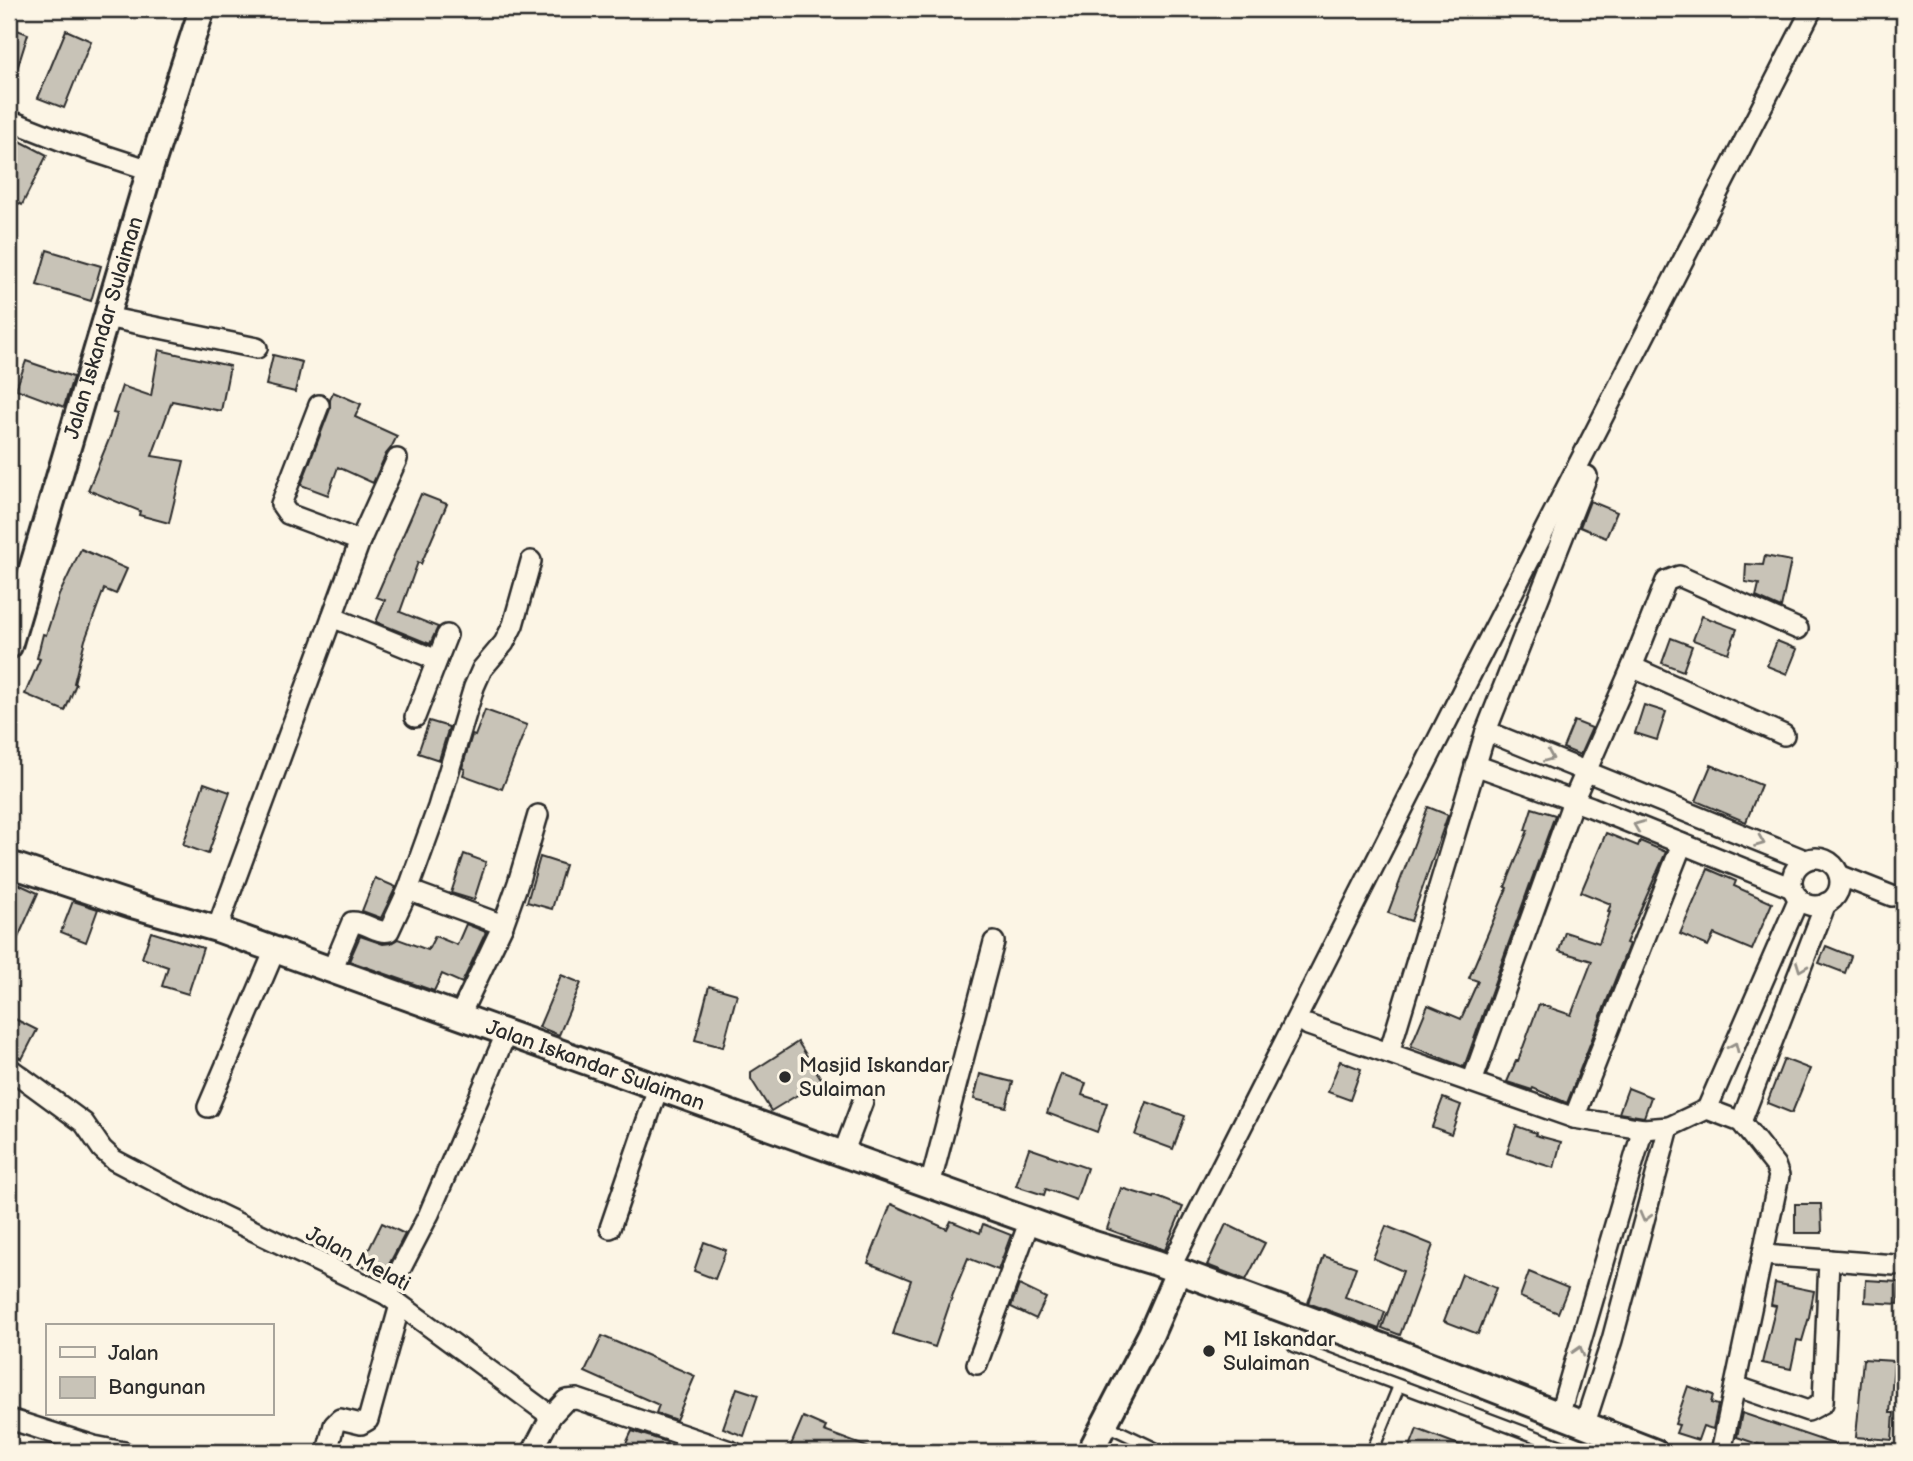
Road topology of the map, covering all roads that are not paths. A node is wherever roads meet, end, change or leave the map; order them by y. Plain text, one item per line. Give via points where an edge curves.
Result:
1 (201, 9) edge
2 (1812, 9) edge
3 (9, 120) edge
4 (150, 170) junction
5 (107, 317) junction
6 (257, 348) dead end
7 (319, 405) dead end
8 (397, 459) dead end
9 (1587, 477) dead end
10 (360, 541) junction
11 (531, 561) dead end
12 (332, 617) junction
13 (1798, 629) dead end
14 (447, 635) dead end
15 (9, 642) edge
16 (437, 660) junction
17 (1632, 667) junction
18 (415, 717) dead end
19 (1486, 731) junction
20 (1784, 735) dead end
21 (1475, 765) junction
22 (1585, 772) junction
23 (1573, 801) junction
24 (538, 815) dead end
25 (1682, 844) junction
26 (1805, 860) junction
27 (11, 870) edge
28 (1839, 875) junction
29 (408, 890) junction
30 (1796, 893) junction
31 (1892, 896) dead end
32 (1826, 903) junction
33 (503, 925) junction
34 (217, 929) junction
35 (994, 942) dead end
36 (275, 950) junction
37 (331, 970) junction
38 (458, 1017) junction
39 (1308, 1025) dead end
40 (506, 1034) junction
41 (1389, 1053) junction
42 (9, 1068) edge
43 (1472, 1082) junction
44 (658, 1088) junction
45 (863, 1101) dead end
46 (208, 1107) dead end
47 (1707, 1109) junction
48 (1574, 1118) junction
49 (1741, 1122) junction
50 (1669, 1127) junction
51 (1643, 1129) junction
52 (843, 1154) junction
53 (1632, 1166) junction
54 (1657, 1172) junction
55 (930, 1185) junction
56 (1030, 1220) junction
57 (610, 1228) dead end
58 (1763, 1255) junction
59 (1829, 1260) junction
60 (1895, 1265) dead end
61 (1174, 1270) junction
62 (394, 1300) junction
63 (1294, 1346) dead end
64 (976, 1364) dead end
65 (1399, 1386) junction
66 (1735, 1387) junction
67 (551, 1416) junction
68 (1559, 1416) junction
69 (9, 1419) edge
70 (1104, 1424) junction
71 (1584, 1426) junction
72 (124, 1452) edge
73 (327, 1452) edge
74 (532, 1452) edge
75 (733, 1452) edge
76 (1090, 1452) edge
77 (1163, 1452) edge
78 (1372, 1452) edge
79 (1577, 1452) edge
80 (1655, 1452) edge
81 (1721, 1452) edge

1 - 4 street, Jalan Iskandar Sulaiman
2 - 61 street via 1474,668
3 - 4 street
4 - 5 street, Jalan Iskandar Sulaiman
5 - 6 street
5 - 15 street, Jalan Iskandar Sulaiman
7 - 10 street via 281,504 288,514
8 - 10 street
9 - 19 street
10 - 12 street
11 - 29 street via 505,643 482,669 474,687
12 - 16 street
12 - 34 street
13 - 17 street via 1686,578 1672,576
14 - 16 street
16 - 18 street
17 - 20 street
17 - 22 street
19 - 21 street
19 -> 22 street
21 - 23 street
21 - 41 street
22 - 23 street
22 -> 26 street
25 -> 23 street
23 - 43 street
24 - 33 street
25 - 30 street
25 - 48 street
26 - 28 street via 1830,862
26 - 30 street via 1794,872
27 - 34 street, Jalan Iskandar Sulaiman
28 - 31 street
28 - 32 street via 1838,892
29 - 33 street
29 - 37 street via 387,933 352,922
30 - 32 street via 1810,905
47 -> 30 street
32 -> 49 street
33 - 38 street
34 - 36 street, Jalan Iskandar Sulaiman
35 - 55 street
36 - 37 street, Jalan Iskandar Sulaiman
36 - 46 street
37 - 38 street, Jalan Iskandar Sulaiman
38 - 40 street, Jalan Iskandar Sulaiman
39 - 41 street
40 - 44 street, Jalan Iskandar Sulaiman
40 - 62 street
41 - 43 street
42 - 62 street, Jalan Melati via 84,1123 114,1160
43 - 48 street
44 - 52 street, Jalan Iskandar Sulaiman
44 - 57 street
45 - 52 street
47 - 49 street
47 - 50 street
48 - 51 street
49 - 58 street via 1779,1176
50 - 51 street
50 - 54 street
51 - 53 street
52 - 55 street, Jalan Iskandar Sulaiman
53 - 54 street
68 -> 53 street
54 -> 71 street
55 - 56 street, Jalan Iskandar Sulaiman
56 - 61 street, Jalan Iskandar Sulaiman
56 - 64 street
58 - 59 street
58 - 66 street
59 - 60 street
59 - 66 street via 1822,1403 1808,1411
61 - 68 street, Jalan Iskandar Sulaiman
61 - 70 street via 1151,1334
62 - 67 street, Jalan Melati
62 - 73 street via 368,1420 361,1424 340,1419
63 - 65 lane
65 - 78 lane
65 - 79 lane
66 - 81 street
67 - 74 street
67 - 75 street via 566,1400 577,1399
68 - 71 street, Jalan Iskandar Sulaiman
69 - 72 street
70 - 76 street
70 - 77 lane
71 - 80 street, Jalan Iskandar Sulaiman

